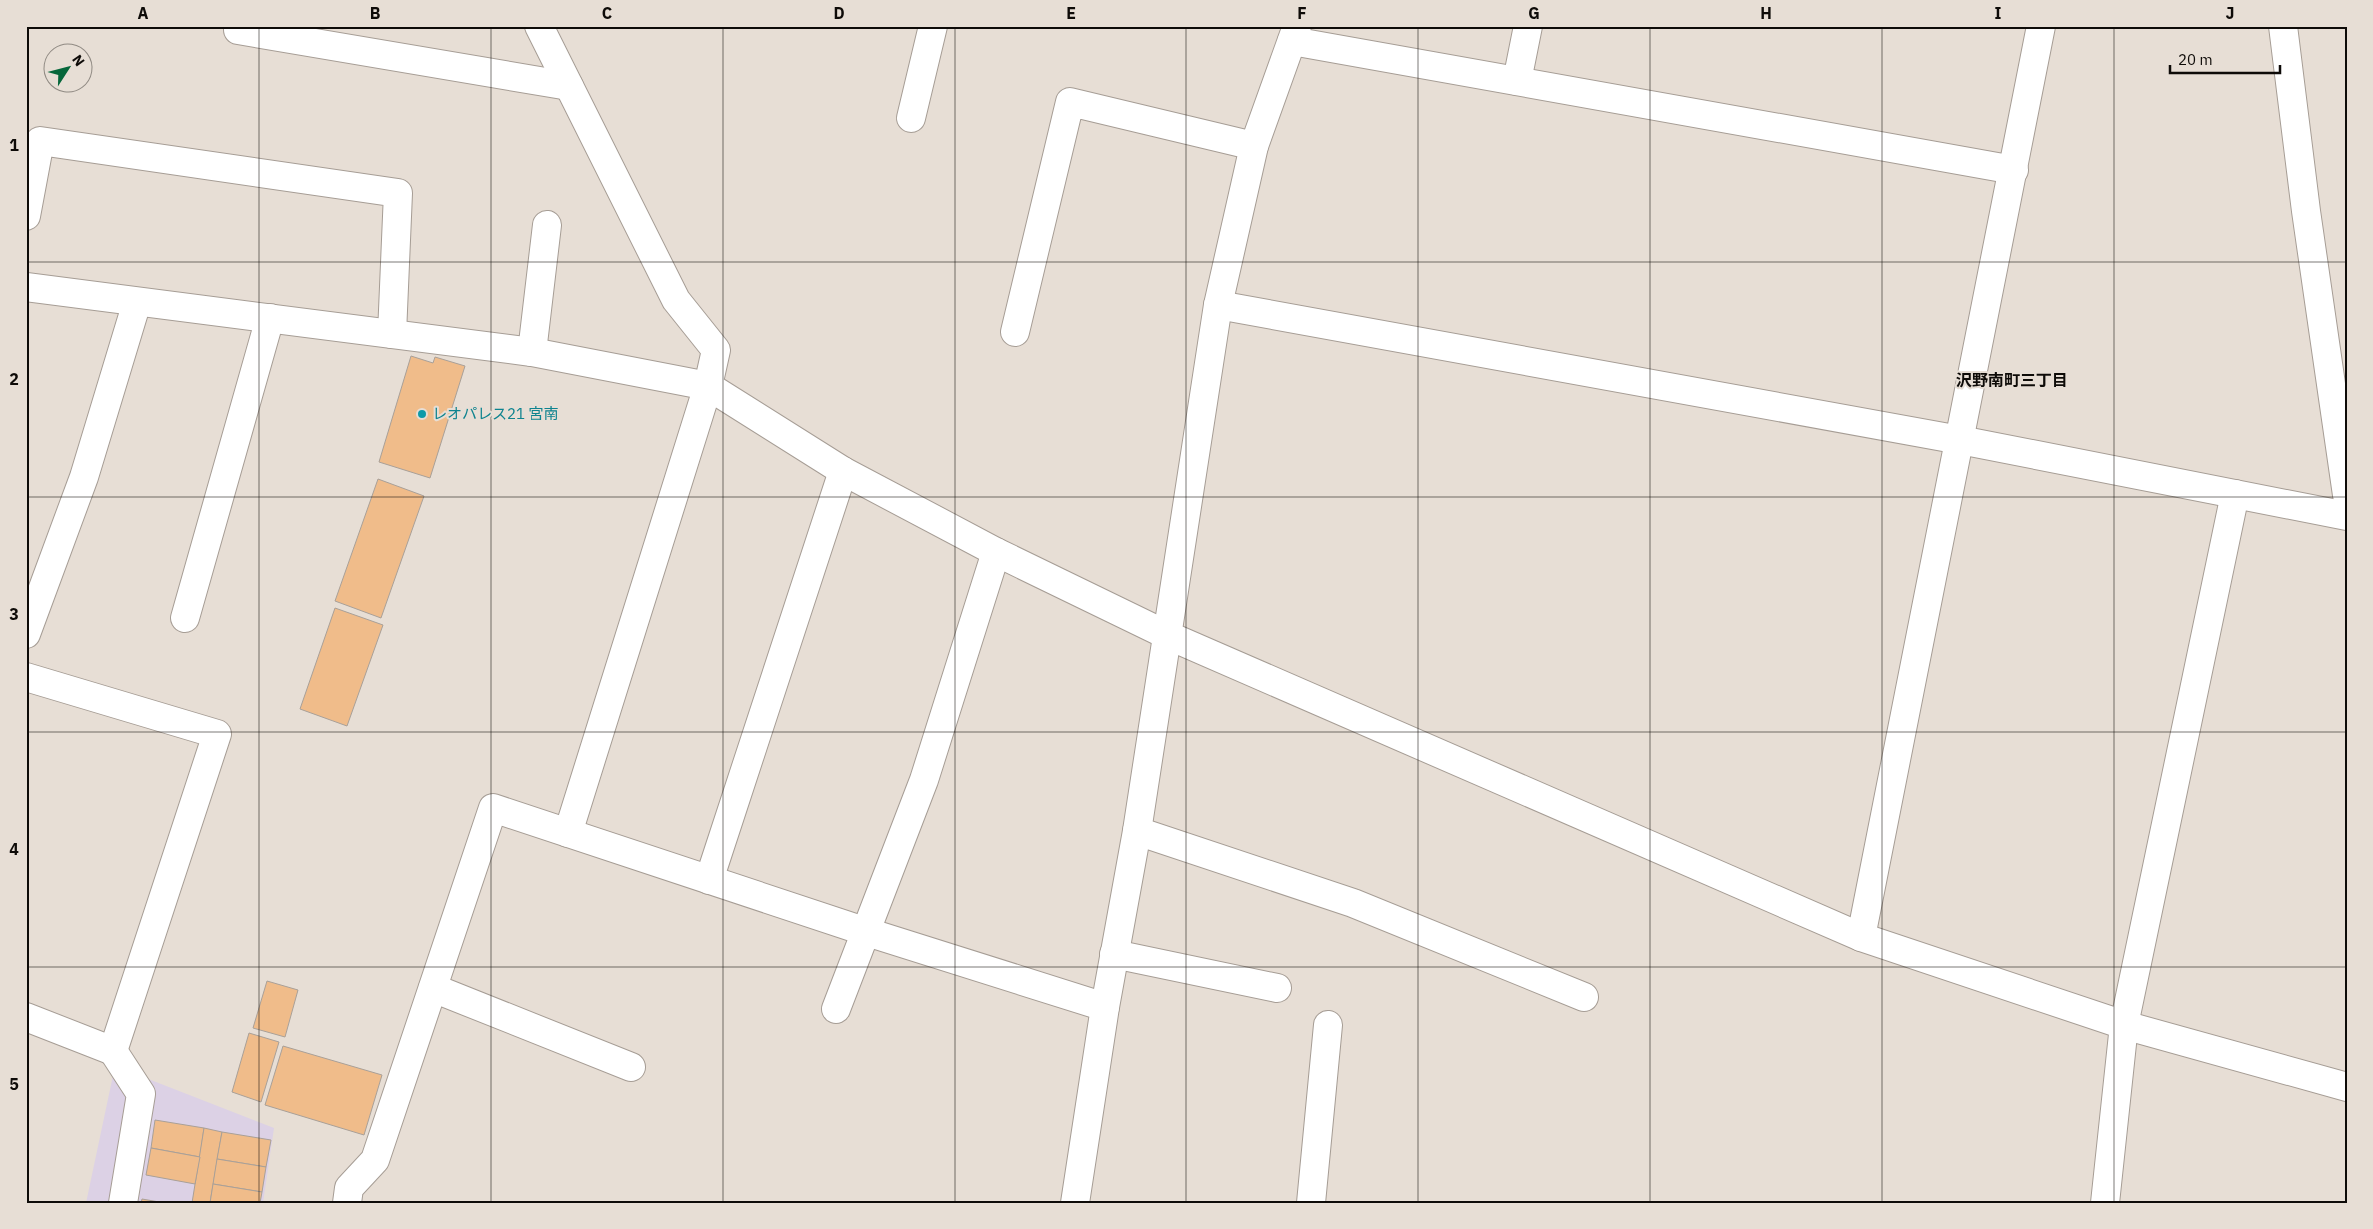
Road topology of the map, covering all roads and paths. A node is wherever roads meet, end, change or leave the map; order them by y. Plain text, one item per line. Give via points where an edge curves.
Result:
1 (238, 26) edge
2 (539, 26) edge
3 (933, 26) edge
4 (1528, 26) edge
5 (2041, 26) edge
6 (2283, 26) edge
7 (1294, 34) edge
8 (1517, 81) junction
9 (569, 86) junction
10 (911, 118) dead end
11 (1254, 146) junction
12 (2014, 170) junction
13 (26, 216) edge
14 (547, 225) dead end
15 (26, 287) edge
16 (137, 302) junction
17 (1218, 305) junction
18 (270, 318) junction
19 (1015, 332) dead end
20 (392, 334) junction
21 (532, 352) junction
22 (708, 386) junction
23 (1960, 440) junction
24 (842, 471) junction
25 (2234, 494) junction
26 (2347, 495) edge
27 (2347, 516) edge
28 (996, 552) junction
29 (185, 618) dead end
30 (26, 634) edge
31 (1166, 635) junction
32 (26, 677) edge
33 (1137, 831) junction
34 (568, 833) junction
35 (709, 880) junction
36 (867, 932) junction
37 (1861, 937) junction
38 (1114, 954) junction
39 (433, 988) junction
40 (1277, 988) dead end
41 (1584, 997) dead end
42 (1104, 1007) junction
43 (836, 1008) dead end
44 (28, 1024) edge
45 (2124, 1025) junction
46 (1328, 1026) dead end
47 (113, 1051) junction
48 (631, 1067) dead end
49 (2347, 1087) edge
50 (123, 1203) edge
51 (347, 1203) edge
52 (1075, 1203) edge
53 (1312, 1203) edge
54 (2105, 1203) edge

1 - 9 street via 238,30
2 - 9 street
3 - 10 street
4 - 8 street
5 - 12 street
6 - 26 street
7 - 8 street
7 - 11 street
8 - 12 street
9 - 22 street via 676,300 716,350
11 - 17 street
11 - 19 street via 1070,102
12 - 23 street
13 - 20 street via 40,142 398,193
14 - 21 street
15 - 16 street
16 - 18 street
16 - 30 street via 84,477
17 - 23 street
17 - 31 street
18 - 20 street
18 - 29 street
20 - 21 street
21 - 22 street
22 - 24 street
22 - 34 street
23 - 25 street
23 - 37 street
24 - 28 street
24 - 35 street
25 - 27 street
25 - 45 street
28 - 31 street
28 - 36 street via 924,780
31 - 33 street
31 - 37 street
32 - 47 street via 217,734
33 - 38 street
33 - 41 street via 1353,903
34 - 35 street
34 - 39 street via 493,808
35 - 36 street
36 - 42 street
36 - 43 street
37 - 45 street
38 - 40 street
38 - 42 street
39 - 48 street
39 - 51 street via 374,1160 349,1188
42 - 52 street
44 - 47 street
45 - 49 street
45 - 54 street
46 - 53 street
47 - 50 street via 140,1094

